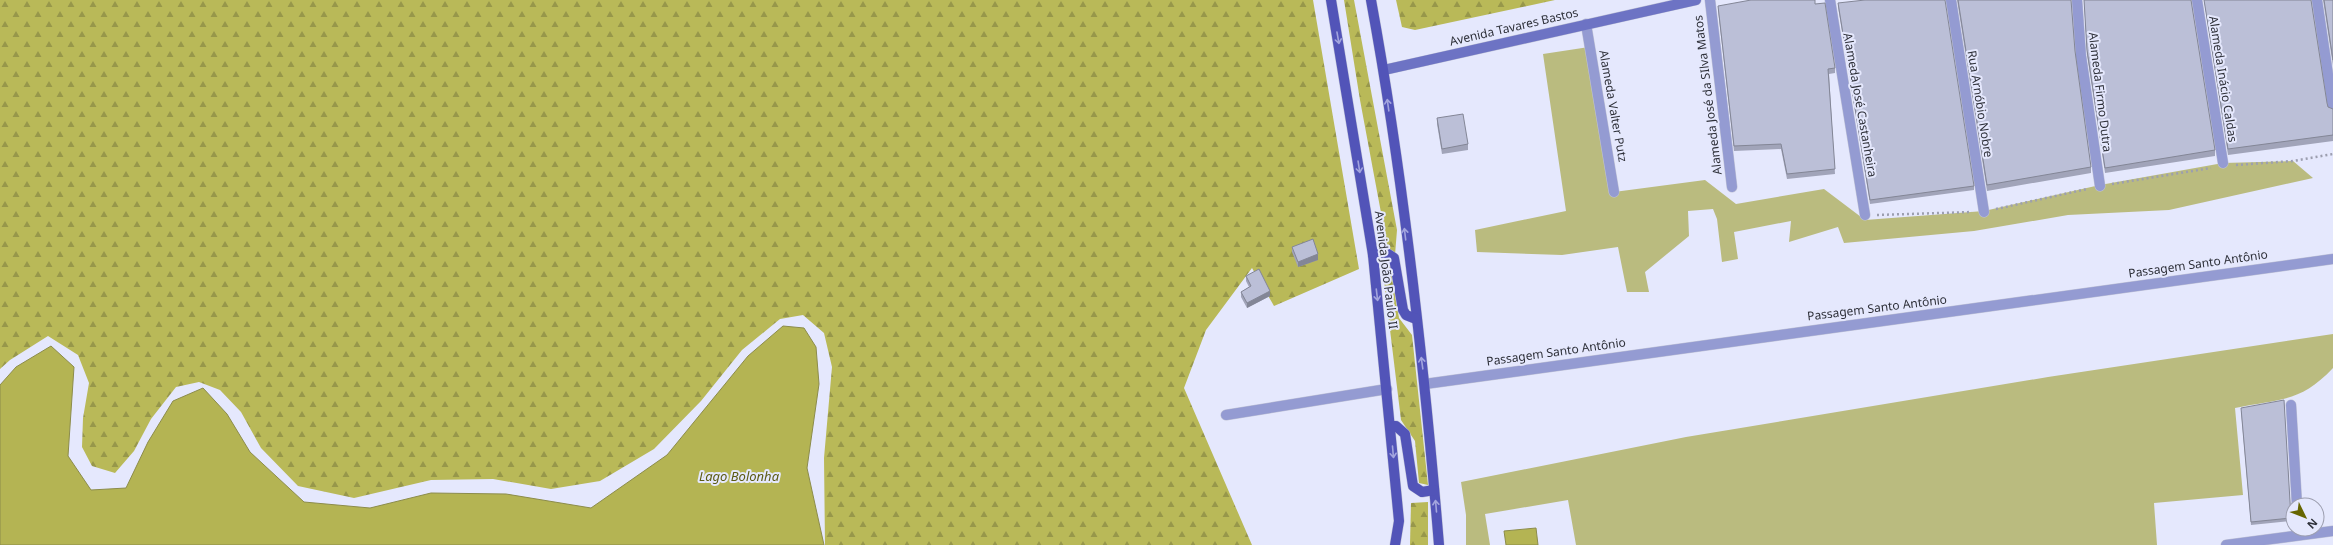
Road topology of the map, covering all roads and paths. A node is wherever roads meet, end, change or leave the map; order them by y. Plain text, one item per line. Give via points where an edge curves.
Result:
1 (1331, 0) edge
2 (1371, 0) edge
3 (1696, 0) edge
4 (1710, 0) edge
5 (1830, 0) edge
6 (1951, 0) edge
7 (2077, 0) edge
8 (2197, 0) edge
9 (2317, 0) edge
10 (1586, 24) junction
11 (1384, 70) junction
12 (2333, 108) edge
13 (2333, 154) edge
14 (2223, 165) junction
15 (2100, 186) junction
16 (1732, 187) dead end
17 (1614, 192) dead end
18 (1984, 212) junction
19 (1865, 215) joint
20 (1373, 255) junction
21 (2333, 259) edge
22 (1416, 319) junction
23 (1425, 384) junction
24 (1387, 389) junction
25 (2291, 404) dead end
26 (1226, 415) dead end
27 (1391, 426) junction
28 (1434, 490) junction
29 (2297, 497) edge
30 (2285, 534) edge
31 (1395, 545) edge
32 (1439, 545) edge
33 (2226, 545) edge

1 -> 20 main road, Avenida João Paulo II
2 - 11 main road, Avenida João Paulo II
3 - 10 main road, Avenida Tavares Bastos
4 - 16 street, Alameda José da SIlva Matos
5 - 19 street, Alameda José Castanheira
6 - 18 street, Rua Arnóbio Nobre
7 - 15 street, Alameda Firmo Dutra via 2081,56
8 - 14 street, Alameda Inácio Caldas
9 - 12 street
10 - 11 main road, Avenida Tavares Bastos
10 - 17 street, Alameda Valter Putz
22 -> 11 main road, Avenida João Paulo II
13 - 14 path via 2293,161
14 - 15 path
15 - 18 path
18 - 19 path
20 - 22 main road via 1385,252 1394,258 1403,310 1406,315
20 -> 24 main road, Avenida João Paulo II
21 - 23 street, Passagem Santo Antônio
23 -> 22 main road, Avenida João Paulo II
23 - 28 main road, Avenida João Paulo II
24 - 26 street
24 - 27 main road, Avenida João Paulo II
25 - 29 street
27 - 28 main road via 1396,426 1405,434 1413,486 1422,492
27 -> 31 main road, Avenida João Paulo II via 1399,521
32 -> 28 main road, Avenida João Paulo II
30 - 33 street

